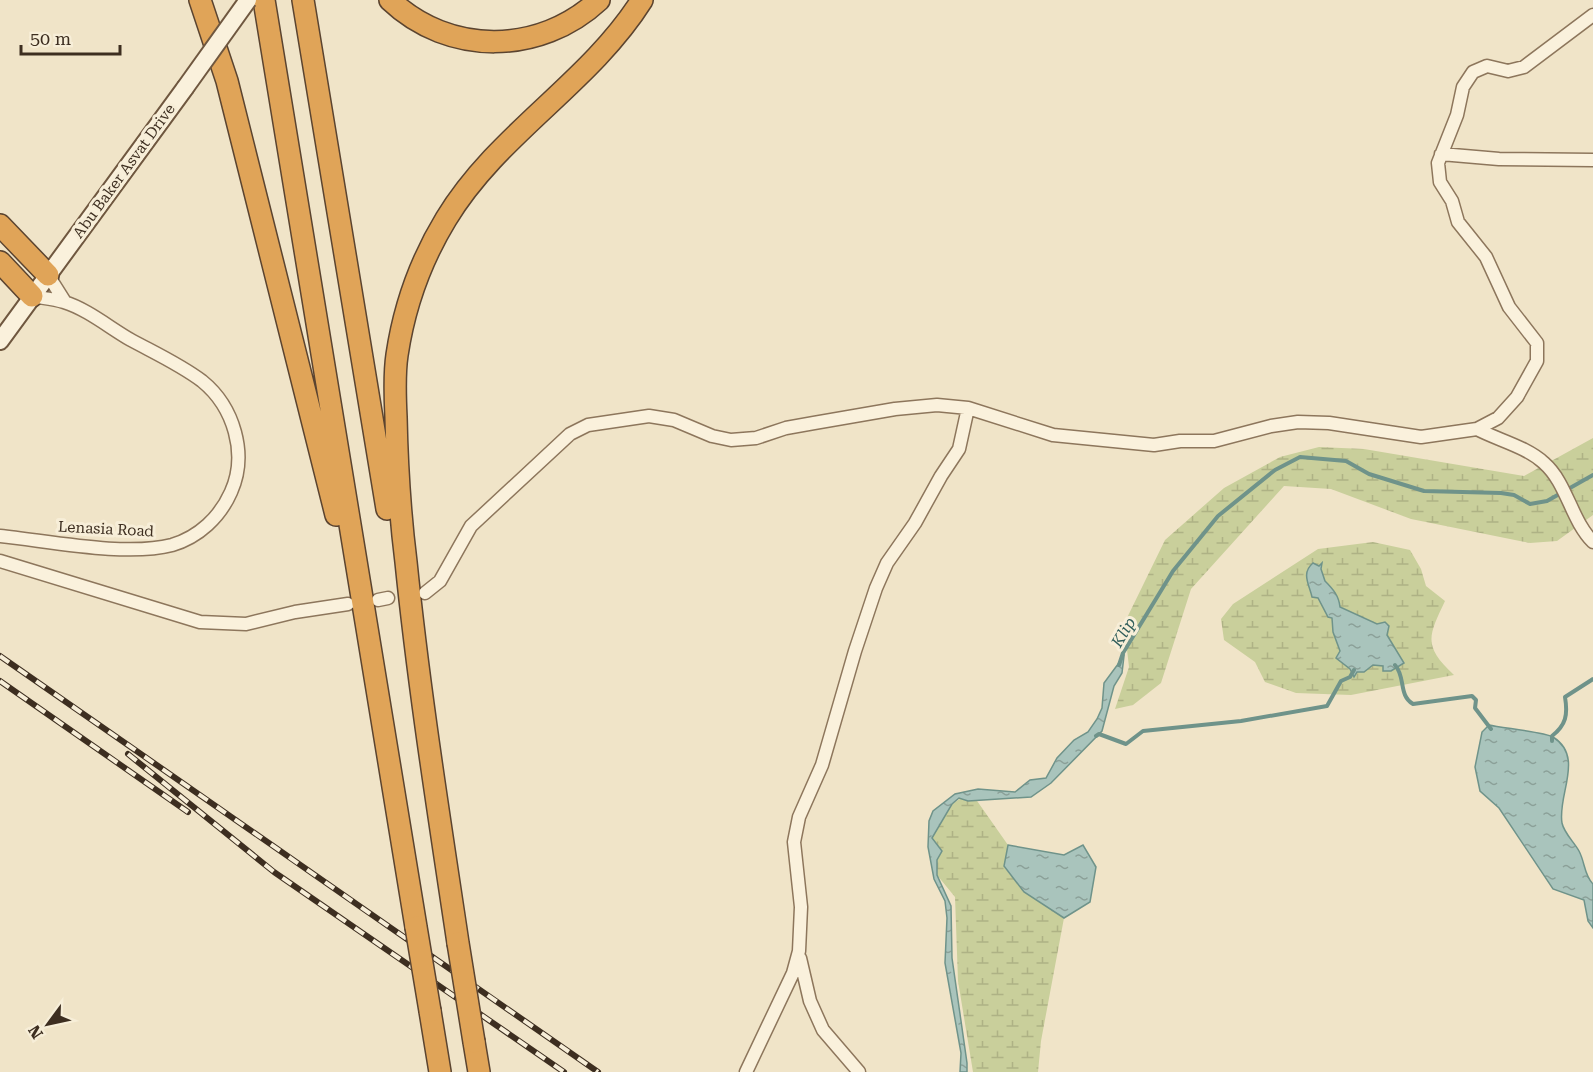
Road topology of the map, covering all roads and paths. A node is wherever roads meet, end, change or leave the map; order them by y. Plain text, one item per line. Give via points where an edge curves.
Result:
1 (200, 0) edge
2 (248, 0) edge
3 (264, 0) edge
4 (303, 0) edge
5 (390, 0) edge
6 (599, 0) edge
7 (642, 0) edge
8 (1589, 20) edge
9 (1441, 154) junction
10 (1593, 160) edge
11 (0, 225) edge
12 (0, 262) edge
13 (48, 275) junction
14 (32, 296) junction
15 (65, 302) junction
16 (0, 341) edge
17 (968, 408) junction
18 (1477, 429) junction
19 (0, 536) edge
20 (1593, 542) edge
21 (0, 561) edge
22 (425, 593) dead end
23 (348, 604) dead end
24 (378, 699) junction
25 (422, 707) junction
26 (799, 951) junction
27 (440, 1072) edge
28 (479, 1072) edge
29 (746, 1072) edge
30 (859, 1072) edge

1 - 24 highway via 227,81
2 - 13 main road, Abu Baker Asvat Drive, bridge
3 - 24 highway
4 - 25 highway
5 - 6 highway via 427,26 458,38 493,43 525,40 556,30
7 - 25 highway via 601,55 478,171 426,255 406,311 397,357 397,484
8 - 9 street via 1524,67 1508,71 1487,66 1473,72 1463,87 1457,115
9 - 10 street
9 - 18 street via 1440,182 1452,201 1458,222 1486,257 1509,307 1537,343 1537,361 1517,397 1498,418
11 - 13 highway
12 - 14 highway
13 - 14 main road, Abu Baker Asvat Drive
13 - 15 street, Lenasia Road
14 - 15 street, Lenasia Road
14 - 16 main road, Abu Baker Asvat Drive
15 - 19 street, Lenasia Road via 209,388 228,414 236,436 236,481 226,503 206,526 170,545 124,548
17 - 18 street via 1053,435 1154,446 1214,441 1298,423 1329,423 1421,437
17 - 22 street via 937,405 896,409 731,440 674,420 649,416 588,425 570,434 471,526 440,581
17 - 26 street via 959,449 887,563 855,651 822,765 799,817 794,842 801,908
18 - 20 street via 1546,464 1579,525
21 - 23 street via 200,622 246,624
24 - 27 highway, bridge
25 - 28 highway, bridge
26 - 29 street via 794,973
26 - 30 street via 807,992 823,1030

